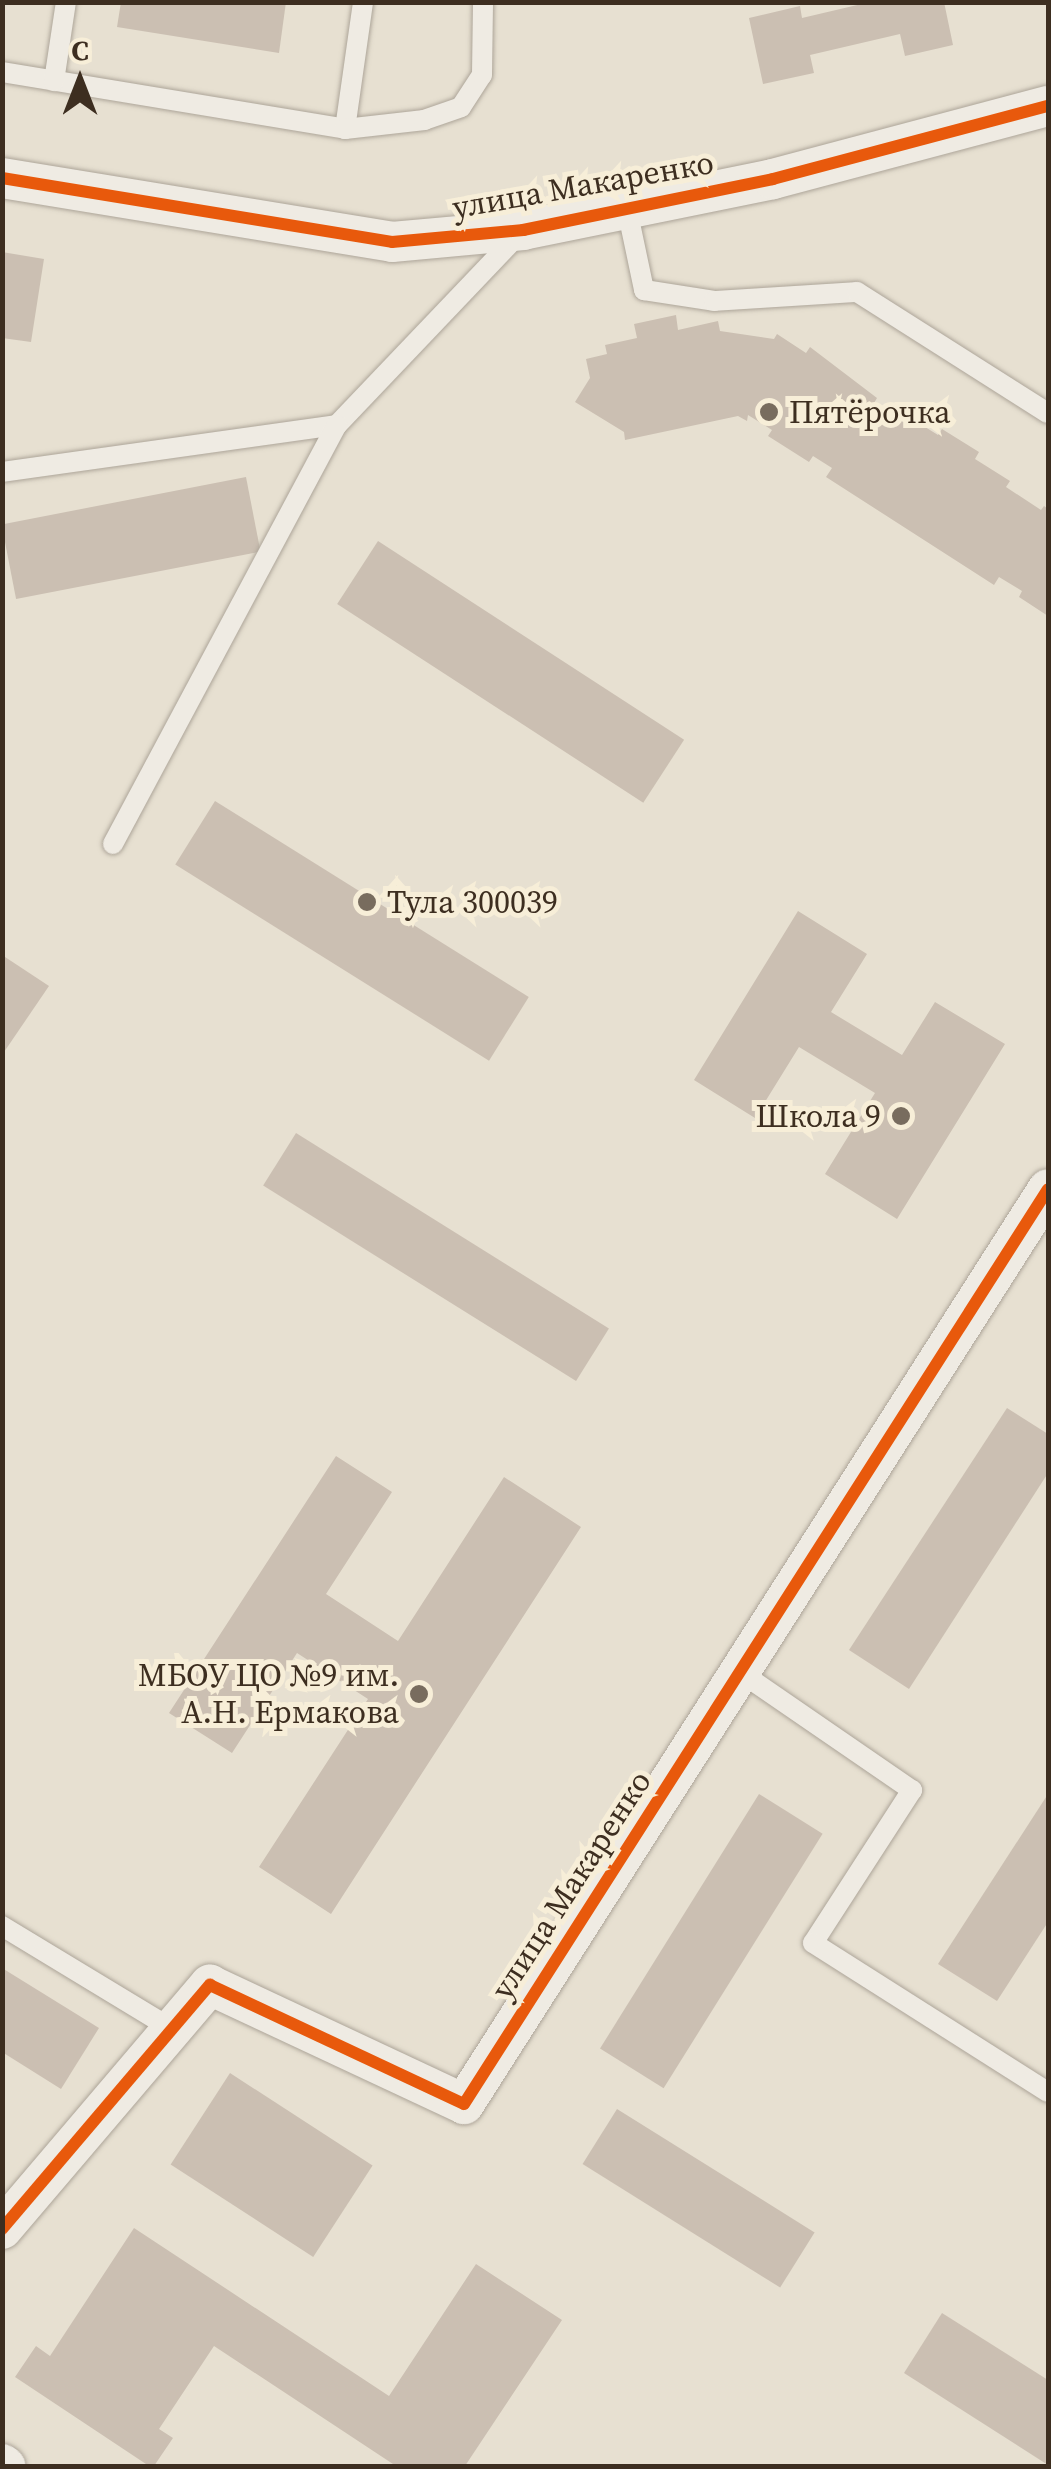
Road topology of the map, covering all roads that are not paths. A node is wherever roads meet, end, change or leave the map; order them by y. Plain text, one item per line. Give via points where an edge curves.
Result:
1 (66, 2) edge
2 (363, 2) edge
3 (483, 2) edge
4 (2, 72) edge
5 (54, 81) junction
6 (1048, 106) edge
7 (345, 129) junction
8 (2, 178) edge
9 (627, 209) junction
10 (523, 230) junction
11 (1048, 413) edge
12 (337, 425) junction
13 (2, 472) edge
14 (113, 844) dead end
15 (1048, 1189) edge
16 (740, 1672) junction
17 (2, 1926) edge
18 (172, 2029) junction
19 (1048, 2092) edge
20 (8, 2210) edge

1 - 5 lane
2 - 7 lane
3 - 7 lane via 482,75 460,108 424,120
4 - 5 lane
5 - 7 lane
6 - 9 street, улица Макаренко via 773,180
8 - 10 street, улица Макаренко via 392,242
9 - 10 street, улица Макаренко
9 - 11 lane via 644,290 714,301 857,292
10 - 12 lane
12 - 13 lane
12 - 14 lane
15 - 16 street, улица Макаренко
16 - 18 street, улица Макаренко via 464,2104 210,1985
16 - 19 lane via 912,1790 813,1943
17 - 18 lane
18 - 20 street, улица Макаренко

